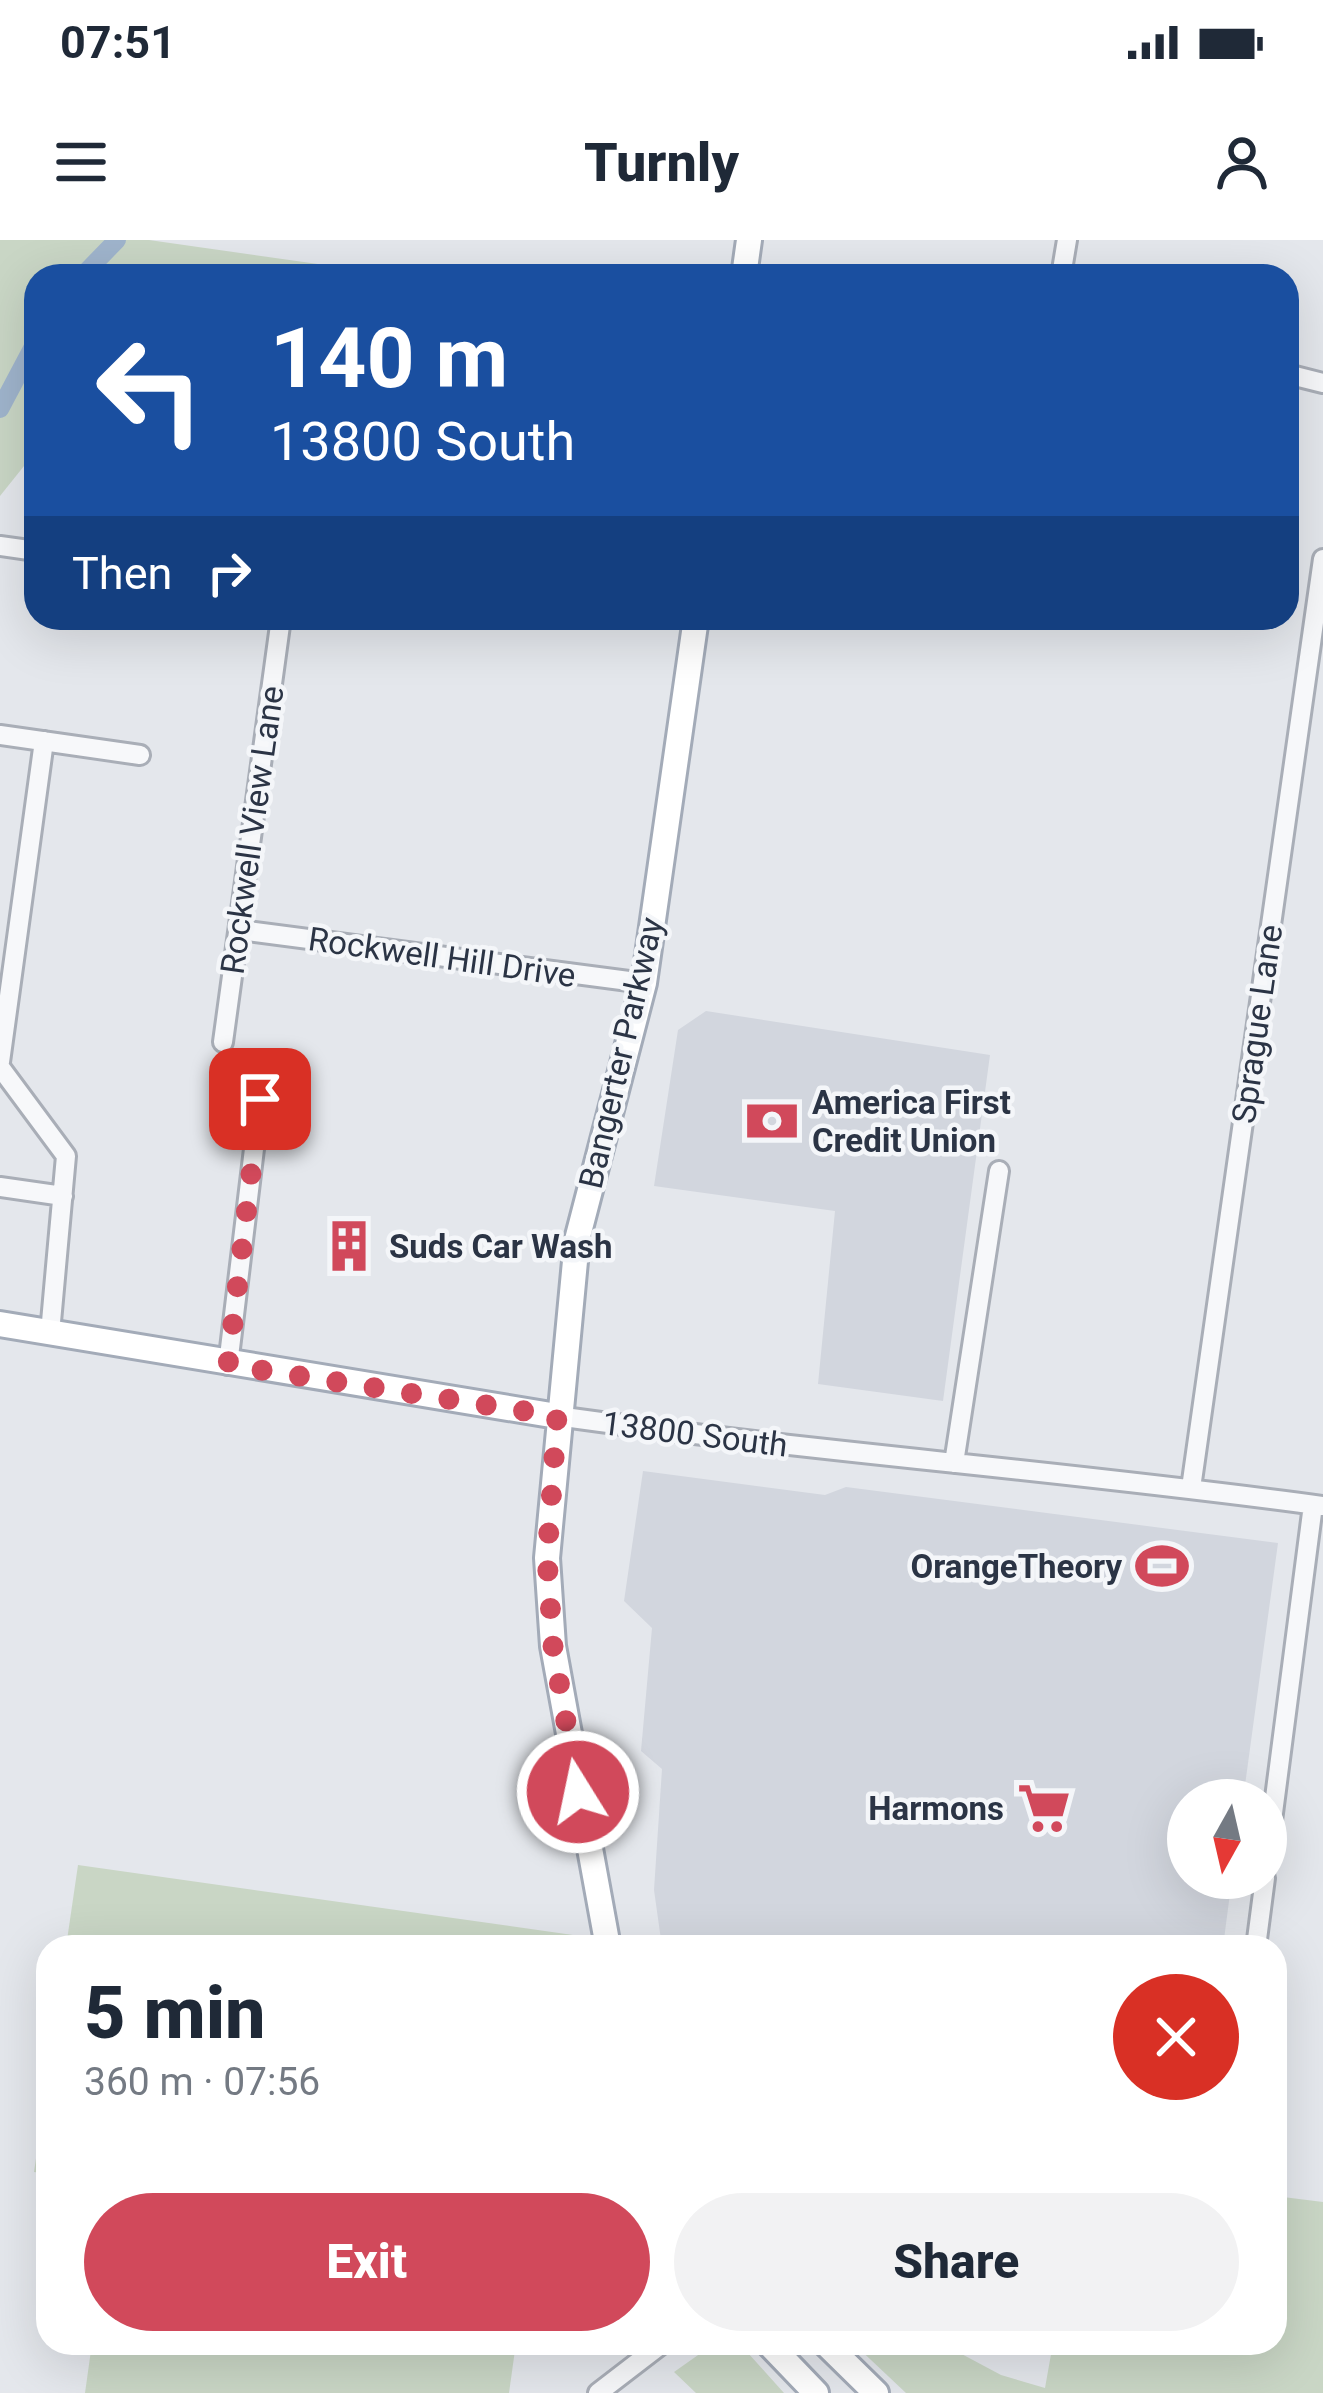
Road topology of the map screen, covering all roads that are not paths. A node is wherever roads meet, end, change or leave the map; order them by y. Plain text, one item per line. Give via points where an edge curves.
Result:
1 (1323, 560) edge
2 (279, 630) edge
3 (694, 630) edge
4 (0, 735) edge
5 (44, 742) junction
6 (140, 755) dead end
7 (240, 930) junction
8 (644, 983) junction
9 (223, 1042) dead end
10 (0, 1065) edge
11 (260, 1099) dead end
12 (999, 1171) dead end
13 (0, 1187) edge
14 (63, 1196) junction
15 (0, 1324) edge
16 (50, 1333) junction
17 (228, 1365) junction
18 (557, 1416) junction
19 (955, 1463) junction
20 (1191, 1488) junction
21 (1318, 1506) edge
22 (1279, 1779) edge
23 (1262, 1899) edge
24 (606, 1935) edge
25 (1257, 1935) edge
26 (647, 2355) edge
27 (779, 2355) edge
28 (837, 2355) edge
29 (598, 2393) edge
30 (815, 2393) edge
31 (876, 2393) edge

1 - 20 street, Sprague Lane
2 - 7 street, Rockwell View Lane
3 - 8 main road, Bangerter Parkway
4 - 5 street
5 - 6 street
5 - 10 street
7 - 8 street, Rockwell Hill Drive
7 - 9 street, Rockwell View Lane
8 - 18 main road, Bangerter Parkway via 577,1240
10 - 14 street via 66,1156
11 - 17 street
12 - 19 street
13 - 14 street
14 - 16 street
15 - 16 main road, 13800 South
16 - 17 main road, 13800 South
17 - 18 main road, 13800 South
18 - 19 street, 13800 South
18 - 24 main road, Bangerter Parkway via 547,1558 553,1646
19 - 20 street, 13800 South
20 - 21 street, 13800 South
21 - 22 street
23 - 25 street
26 - 29 street
27 - 30 main road
28 - 31 main road

